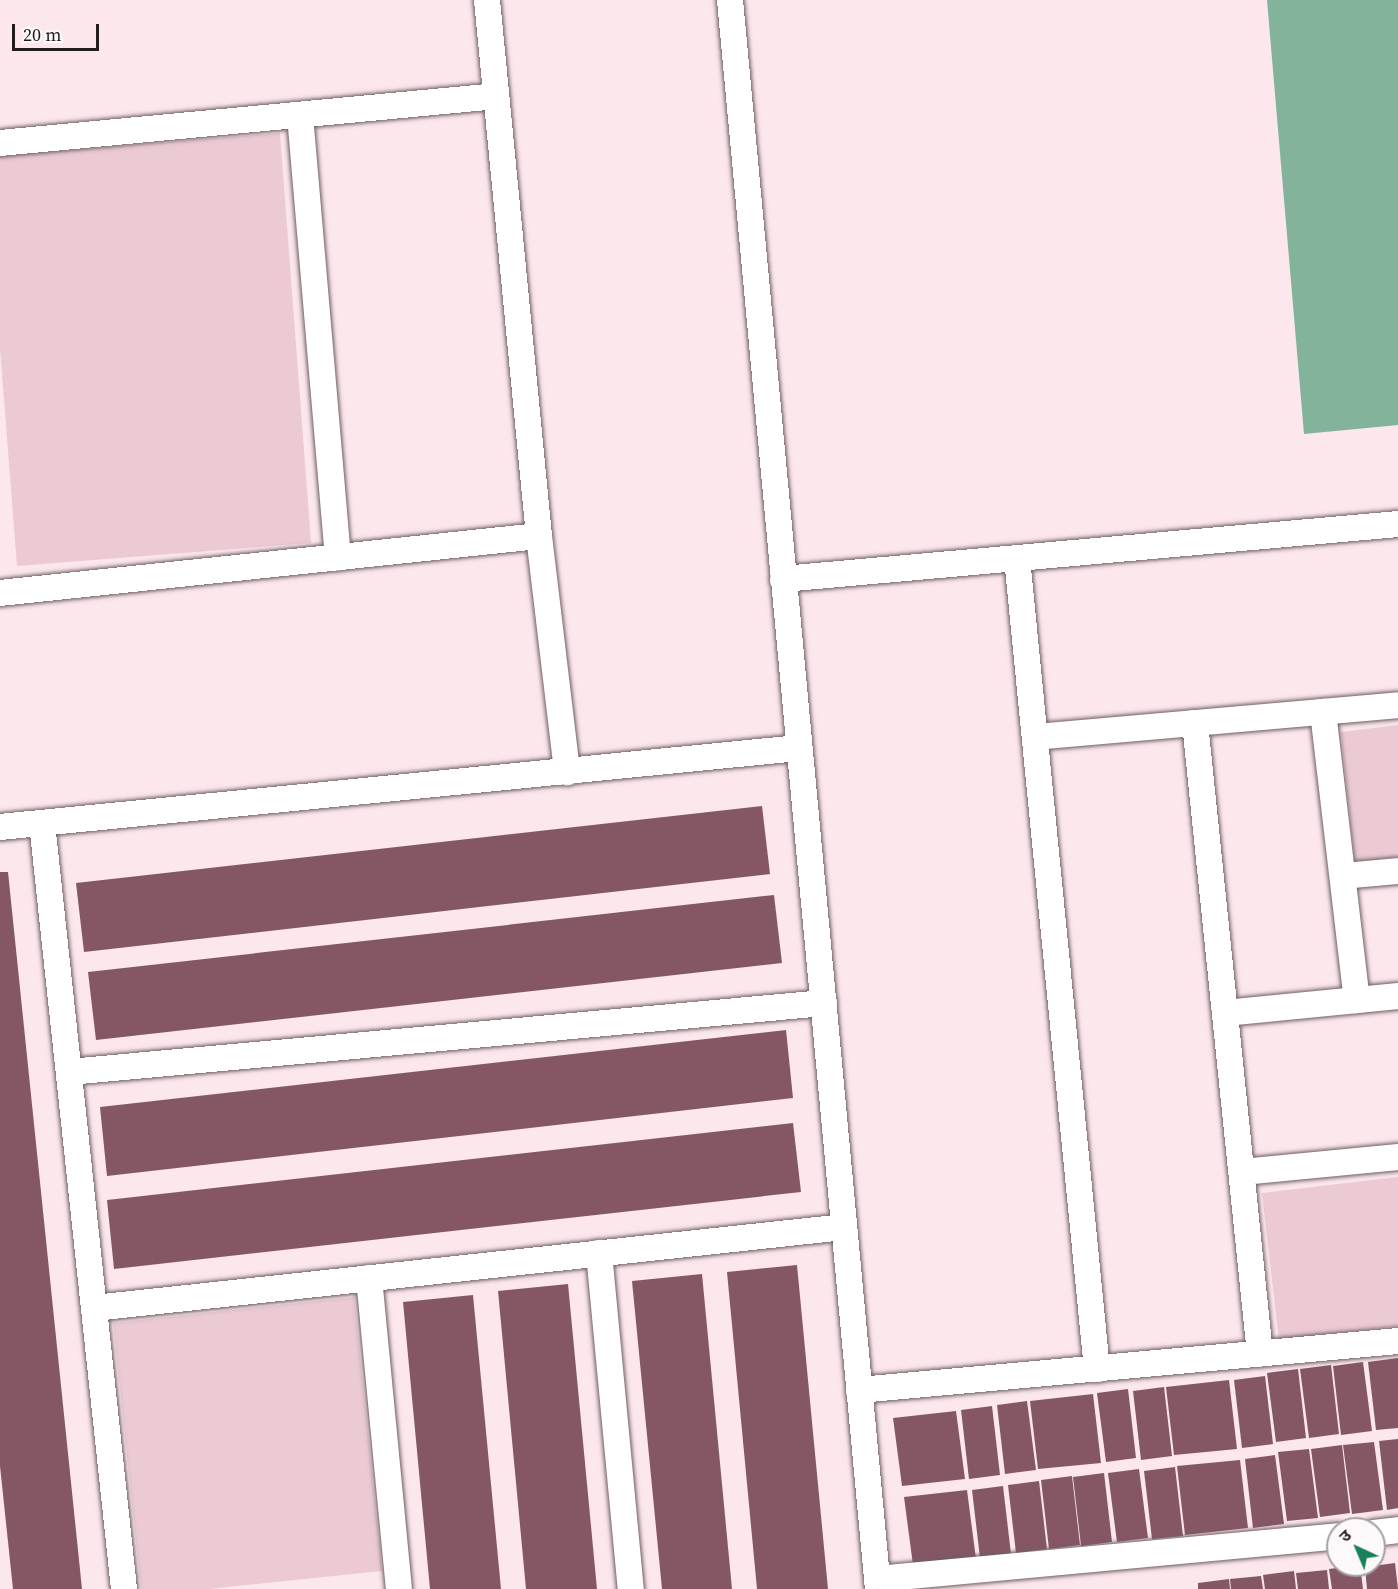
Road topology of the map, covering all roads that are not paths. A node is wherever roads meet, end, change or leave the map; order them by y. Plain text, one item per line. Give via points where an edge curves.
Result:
1 (487, 0) edge
2 (730, 0) edge
3 (496, 96) junction
4 (300, 115) junction
5 (0, 143) edge
6 (1398, 524) edge
7 (539, 536) junction
8 (338, 557) junction
9 (1017, 558) junction
10 (783, 579) junction
11 (0, 592) edge
12 (1398, 705) edge
13 (1323, 712) junction
14 (1195, 723) junction
15 (1035, 737) junction
16 (799, 748) junction
17 (567, 772) junction
18 (42, 823) junction
19 (0, 828) edge
20 (1398, 870) edge
21 (1343, 876) junction
22 (1398, 996) edge
23 (1357, 1000) junction
24 (824, 1003) junction
25 (1225, 1013) junction
26 (69, 1072) junction
27 (1398, 1157) edge
28 (1242, 1172) junction
29 (844, 1227) junction
30 (599, 1253) junction
31 (369, 1278) junction
32 (94, 1308) junction
33 (1398, 1341) edge
34 (1260, 1354) junction
35 (1097, 1368) junction
36 (859, 1390) junction
37 (1326, 1537) edge
38 (877, 1584) edge
39 (124, 1589) edge
40 (399, 1589) edge
41 (631, 1589) edge

1 - 3 street
2 - 10 street
3 - 4 street
3 - 7 street
4 - 5 street
4 - 8 street
6 - 9 street
7 - 8 street
7 - 17 street
8 - 11 street
9 - 10 street
9 - 15 street
10 - 16 street
12 - 13 street
13 - 14 street
13 - 21 street
14 - 15 street
14 - 25 street
15 - 35 street
16 - 17 street
16 - 24 street
17 - 18 street
18 - 19 street
18 - 26 street
20 - 21 street
21 - 23 street
22 - 23 street
23 - 25 street
24 - 26 street
24 - 29 street
25 - 28 street
26 - 32 street
27 - 28 street
28 - 34 street
29 - 30 street
29 - 36 street
30 - 31 street
30 - 41 street
31 - 32 street
31 - 40 street
32 - 39 street
33 - 34 street
34 - 35 street
35 - 36 street
36 - 38 street
37 - 38 street

